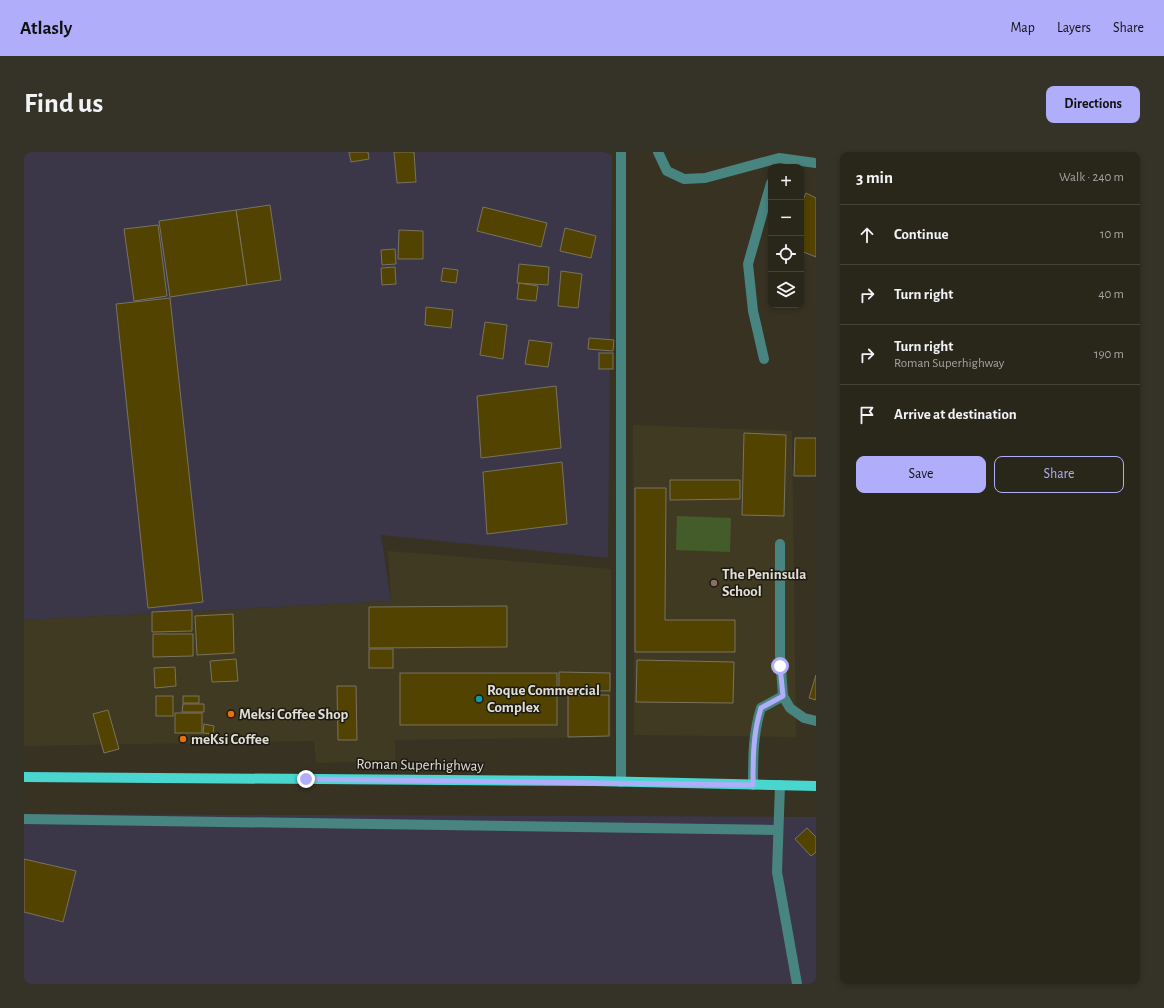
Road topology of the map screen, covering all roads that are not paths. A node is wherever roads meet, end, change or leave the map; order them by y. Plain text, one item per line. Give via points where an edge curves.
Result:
1 (621, 152) edge
2 (658, 152) edge
3 (778, 159) edge
4 (816, 163) edge
5 (768, 194) edge
6 (764, 359) dead end
7 (780, 544) dead end
8 (783, 696) junction
9 (816, 721) edge
10 (24, 777) edge
11 (621, 782) junction
12 (753, 785) junction
13 (780, 785) junction
14 (816, 786) edge
15 (24, 819) edge
16 (778, 830) junction
17 (796, 984) edge

1 - 11 street
2 - 3 street via 667,171 684,179 705,178
3 - 4 street
5 - 6 street via 748,264 753,311
7 - 8 street via 780,661
8 - 9 street via 790,708 804,718
8 - 12 street via 761,708 753,743
10 - 11 main road, Roman Superhighway
11 - 12 main road, Roman Superhighway
12 - 13 main road, Roman Superhighway
13 - 14 main road, Roman Superhighway
13 - 16 street
15 - 16 street
16 - 17 street via 777,872

